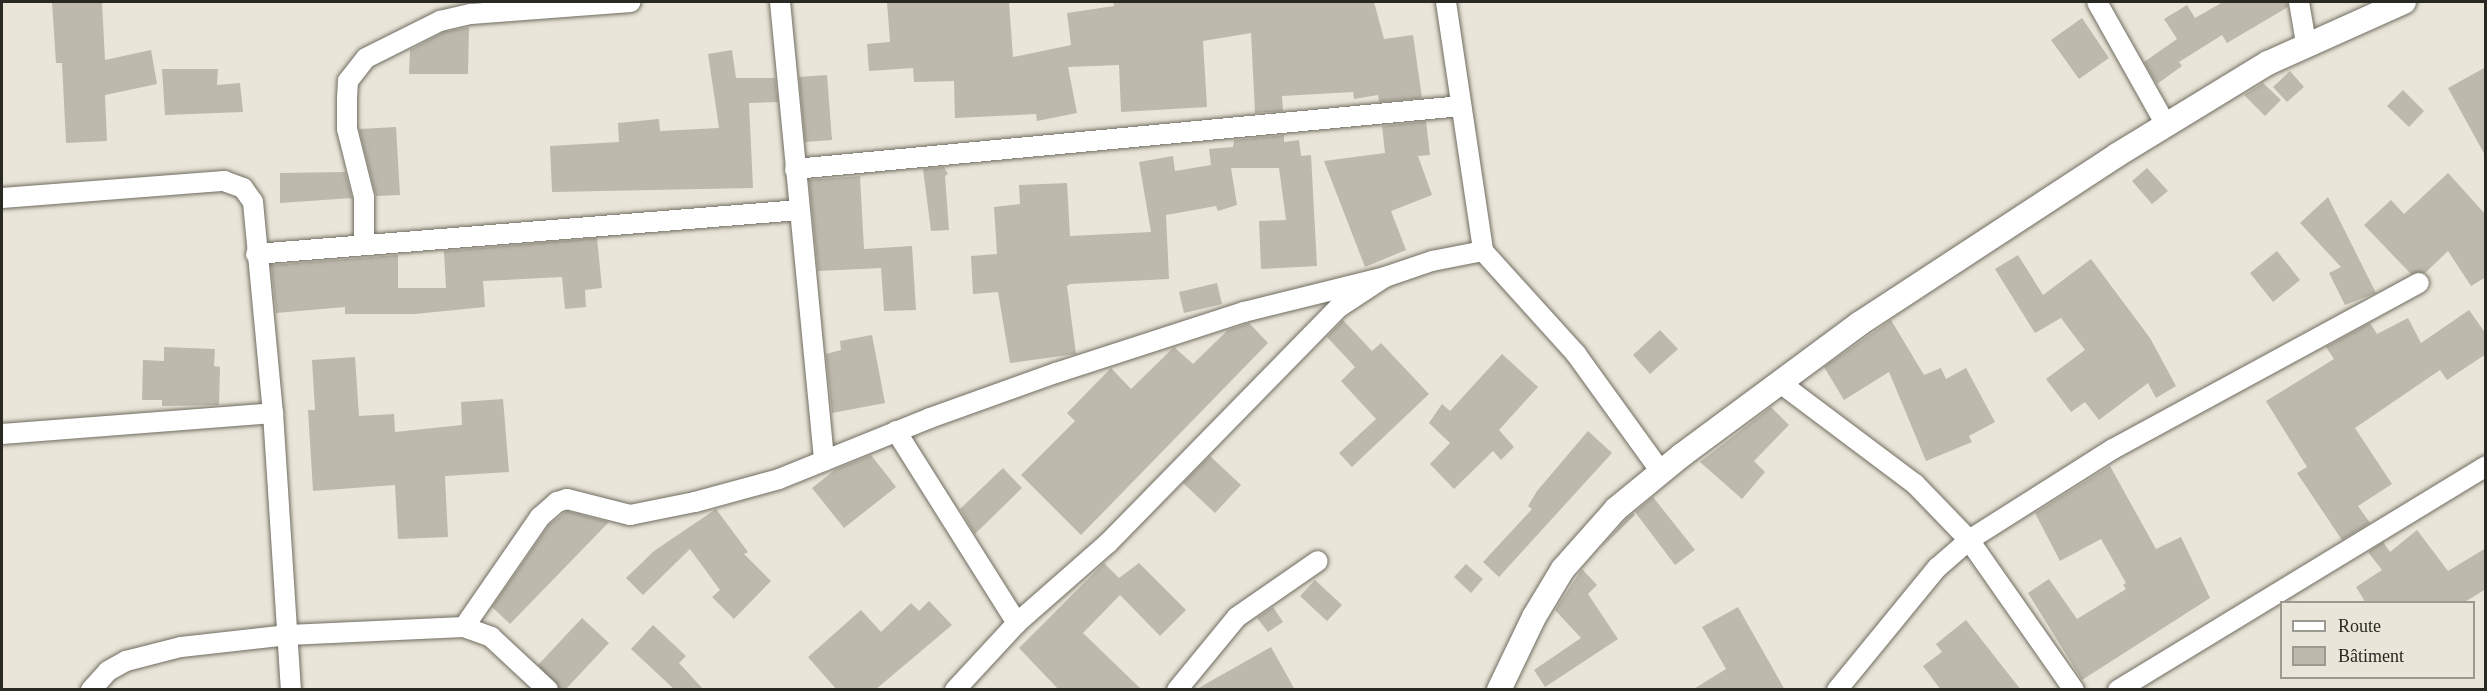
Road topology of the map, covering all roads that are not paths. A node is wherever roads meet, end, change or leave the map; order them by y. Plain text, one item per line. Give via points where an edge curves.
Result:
1 (631, 2) edge
2 (780, 2) edge
3 (1446, 2) edge
4 (2097, 2) edge
5 (2299, 2) edge
6 (2404, 2) edge
7 (2306, 43) junction
8 (1461, 106) junction
9 (2166, 126) junction
10 (795, 169) junction
11 (2, 198) edge
12 (799, 210) junction
13 (364, 244) junction
14 (1483, 251) junction
15 (256, 254) junction
16 (1385, 277) junction
17 (2419, 283) dead end
18 (1779, 382) junction
19 (273, 413) junction
20 (896, 431) junction
21 (2, 434) edge
22 (824, 461) junction
23 (2486, 466) edge
24 (1661, 472) junction
25 (1969, 540) junction
26 (1318, 561) dead end
27 (1017, 622) junction
28 (464, 627) junction
29 (288, 635) junction
30 (91, 690) edge
31 (291, 690) edge
32 (548, 690) edge
33 (955, 690) edge
34 (1178, 690) edge
35 (1499, 690) edge
36 (1837, 690) edge
37 (2074, 690) edge
38 (2118, 690) edge

1 - 13 street via 471,14 440,21 362,62 348,81 347,129 363,188
2 - 10 street
3 - 8 street
4 - 9 street
5 - 7 street
6 - 7 street
7 - 9 street
8 - 10 street
8 - 14 street
9 - 18 street via 1859,324
10 - 12 street
11 - 15 street via 224,181 243,188 253,202
12 - 13 street
12 - 22 street
13 - 15 street
14 - 16 street via 1431,261
14 - 24 street via 1576,354
15 - 19 street
16 - 20 street via 1244,312
16 - 27 street via 1338,308 1108,543
17 - 25 street via 2095,460
18 - 24 street
18 - 25 street via 1915,484
19 - 21 street
19 - 29 street
20 - 22 street
20 - 27 street
22 - 28 street via 779,479 654,512 630,515 567,498 556,502 540,518
23 - 38 street
24 - 35 street via 1616,509 1563,569
25 - 36 street via 1937,568
25 - 37 street
26 - 34 street via 1237,617
27 - 33 street
28 - 29 street
28 - 32 street via 491,637 539,677
29 - 30 street via 181,647 126,661 108,670
29 - 31 street

